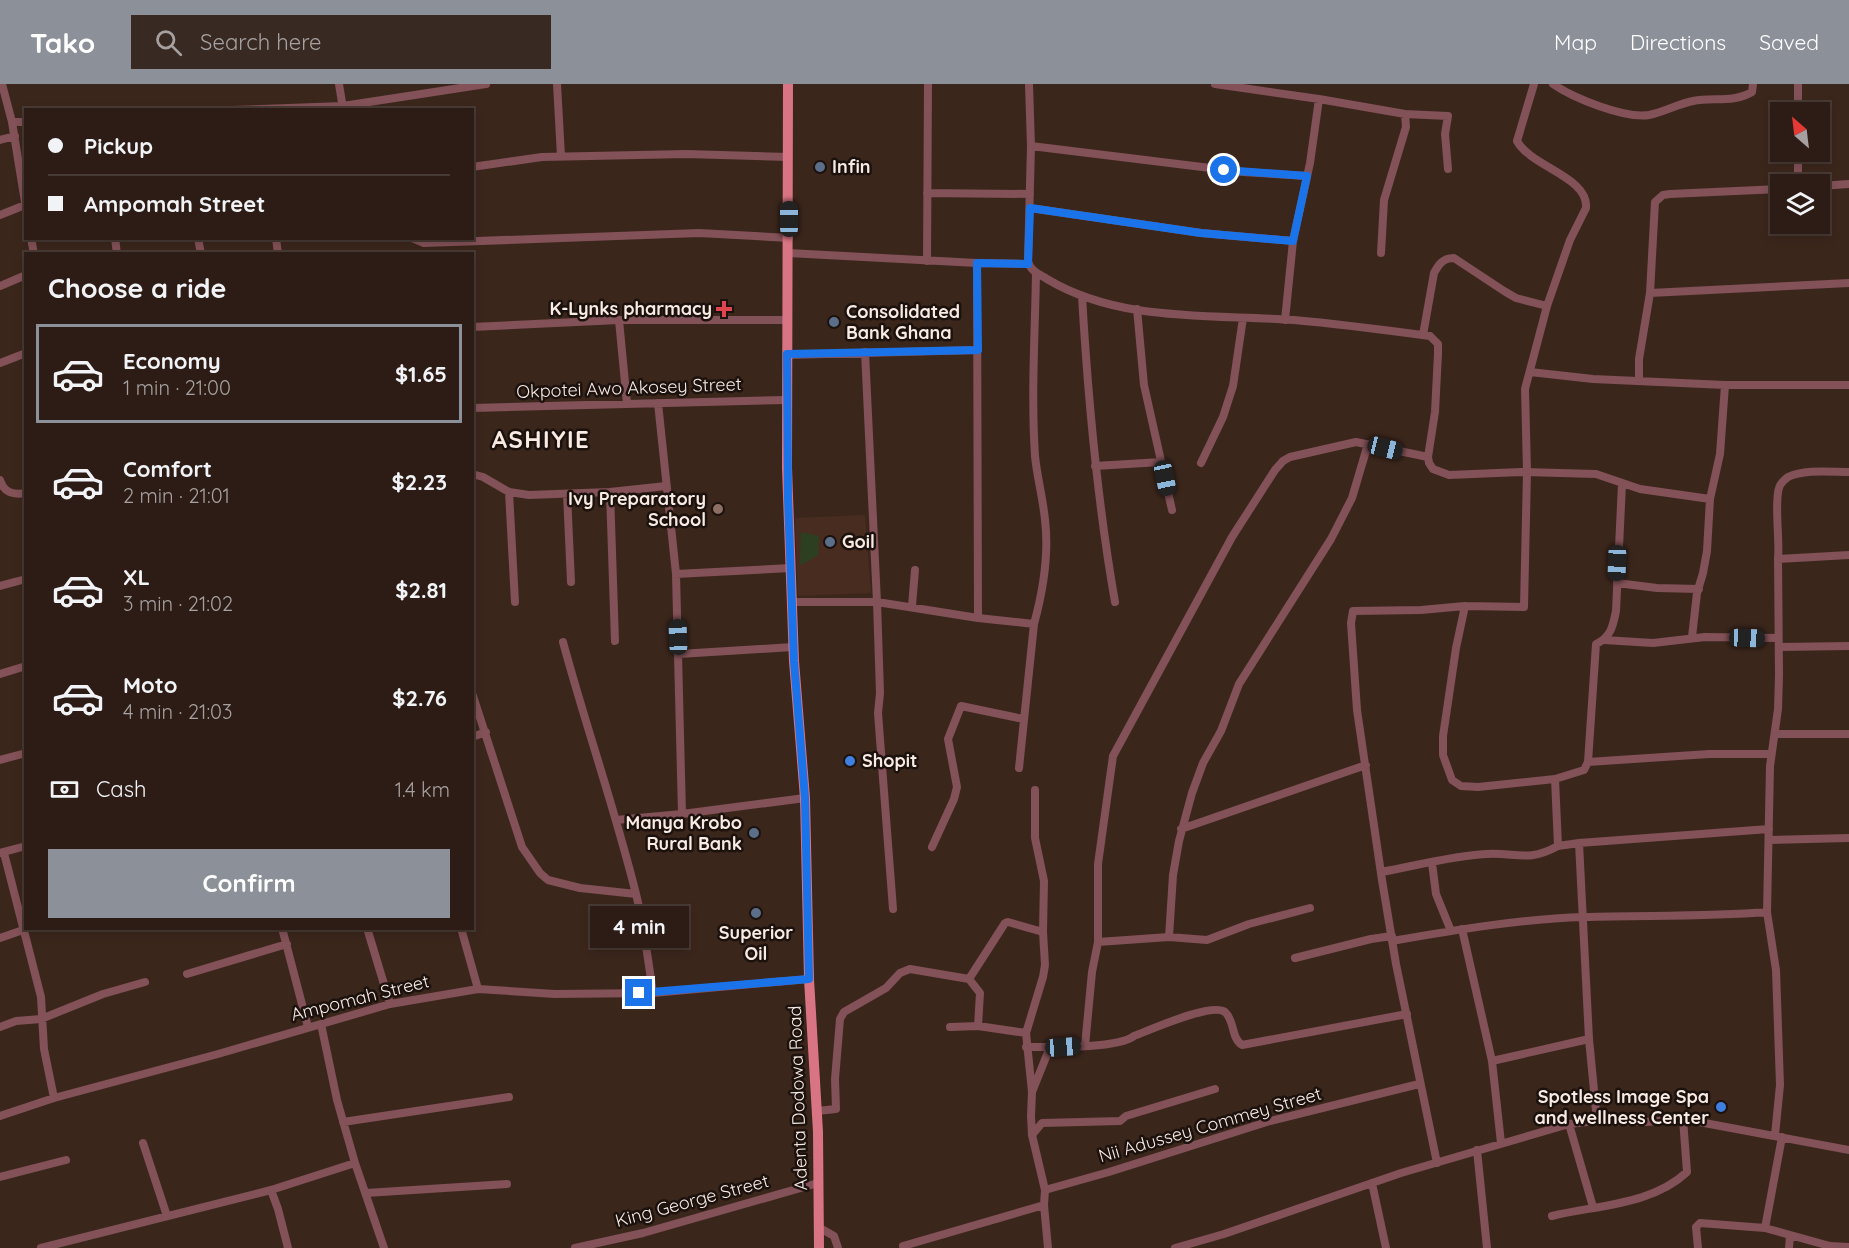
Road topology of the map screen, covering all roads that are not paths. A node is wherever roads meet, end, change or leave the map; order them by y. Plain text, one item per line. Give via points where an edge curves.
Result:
1 (2, 84) edge
2 (339, 84) edge
3 (486, 84) edge
4 (557, 84) edge
5 (788, 84) edge
6 (928, 84) edge
7 (1029, 84) edge
8 (1215, 84) edge
9 (1534, 84) edge
10 (1553, 84) edge
11 (1753, 84) edge
12 (1798, 84) edge
13 (1320, 99) junction
14 (1798, 102) edge
15 (343, 108) edge
16 (1405, 114) junction
17 (12, 122) junction
18 (24, 122) edge
19 (15, 136) junction
20 (0, 140) edge
21 (1031, 146) junction
22 (561, 156) junction
23 (788, 157) junction
24 (474, 167) edge
25 (1448, 169) dead end
26 (1307, 176) junction
27 (1849, 184) edge
28 (1830, 185) edge
29 (1770, 189) edge
30 (927, 193) junction
31 (1030, 194) junction
32 (24, 200) edge
33 (24, 207) edge
34 (1030, 208) junction
35 (0, 216) edge
36 (789, 238) junction
37 (417, 240) edge
38 (1293, 241) junction
39 (789, 253) junction
40 (1381, 253) dead end
41 (927, 261) junction
42 (977, 263) junction
43 (1028, 264) junction
44 (1036, 273) junction
45 (24, 276) edge
46 (1849, 283) edge
47 (0, 286) edge
48 (1650, 293) junction
49 (1082, 296) junction
50 (1547, 306) junction
51 (1137, 309) junction
52 (1243, 318) junction
53 (619, 320) junction
54 (786, 320) junction
55 (1285, 320) junction
56 (474, 327) edge
57 (1423, 335) junction
58 (978, 350) junction
59 (865, 352) junction
60 (24, 354) edge
61 (787, 354) junction
62 (0, 363) edge
63 (1530, 372) junction
64 (1639, 380) junction
65 (1725, 385) junction
66 (1849, 385) edge
67 (786, 400) junction
68 (658, 403) junction
69 (627, 404) junction
70 (474, 408) edge
71 (1368, 444) junction
72 (1428, 457) junction
73 (1161, 462) junction
74 (1201, 463) dead end
75 (1095, 466) junction
76 (1527, 472) junction
77 (1849, 472) edge
78 (474, 475) edge
79 (0, 480) edge
80 (1622, 484) junction
81 (666, 486) junction
82 (509, 492) junction
83 (610, 492) junction
84 (24, 493) edge
85 (567, 494) junction
86 (1710, 499) junction
87 (1172, 510) dead end
88 (1849, 555) edge
89 (1778, 559) junction
90 (791, 568) junction
91 (915, 570) dead end
92 (676, 574) junction
93 (24, 580) edge
94 (571, 582) dead end
95 (1617, 583) junction
96 (0, 586) edge
97 (1699, 589) junction
98 (515, 602) dead end
99 (793, 602) junction
100 (877, 602) junction
101 (1114, 602) dead end
102 (912, 606) junction
103 (1465, 606) junction
104 (978, 618) junction
105 (1034, 624) junction
106 (1692, 637) junction
107 (1604, 640) junction
108 (615, 641) dead end
109 (563, 642) dead end
110 (1778, 643) junction
111 (793, 646) junction
112 (1849, 646) edge
113 (679, 654) junction
114 (24, 667) edge
115 (0, 674) edge
116 (474, 699) edge
117 (1023, 719) junction
118 (486, 732) junction
119 (1775, 734) junction
120 (1849, 734) edge
121 (474, 736) edge
122 (24, 754) edge
123 (1772, 754) junction
124 (0, 760) edge
125 (1588, 762) junction
126 (1366, 765) junction
127 (1019, 768) dead end
128 (1555, 779) junction
129 (1035, 790) dead end
130 (805, 798) junction
131 (682, 814) junction
132 (616, 820) junction
133 (1181, 829) junction
134 (1769, 829) junction
135 (1849, 838) edge
136 (1770, 840) junction
137 (1580, 843) junction
138 (1558, 846) junction
139 (24, 847) edge
140 (932, 847) dead end
141 (2, 853) edge
142 (1432, 863) junction
143 (1381, 872) junction
144 (636, 894) junction
145 (1310, 908) dead end
146 (893, 909) dead end
147 (1767, 912) junction
148 (1582, 917) junction
149 (24, 926) edge
150 (24, 929) edge
151 (1462, 929) junction
152 (25, 930) edge
153 (283, 930) edge
154 (368, 930) edge
155 (462, 930) edge
156 (1450, 931) junction
157 (1042, 932) junction
158 (1169, 937) junction
159 (0, 938) edge
160 (1392, 939) junction
161 (1098, 942) junction
162 (287, 944) junction
163 (1295, 958) dead end
164 (187, 974) dead end
165 (809, 979) junction
166 (969, 979) junction
167 (145, 982) dead end
168 (478, 989) junction
169 (653, 993) junction
170 (390, 1004) junction
171 (1407, 1014) junction
172 (41, 1019) junction
173 (321, 1024) junction
174 (978, 1026) junction
175 (0, 1027) edge
176 (950, 1027) dead end
177 (308, 1028) junction
178 (1026, 1033) junction
179 (1589, 1039) junction
180 (1085, 1046) junction
181 (1026, 1047) junction
182 (1050, 1047) junction
183 (1492, 1061) junction
184 (1419, 1084) junction
185 (1215, 1089) dead end
186 (1032, 1092) junction
187 (509, 1097) dead end
188 (54, 1098) junction
189 (817, 1111) junction
190 (0, 1116) edge
191 (1683, 1119) junction
192 (1597, 1121) junction
193 (344, 1122) junction
194 (1569, 1124) junction
195 (1032, 1135) junction
196 (1778, 1136) junction
197 (143, 1143) dead end
198 (1502, 1143) junction
199 (1477, 1150) junction
200 (1849, 1150) edge
201 (66, 1160) dead end
202 (355, 1163) junction
203 (1437, 1163) junction
204 (0, 1177) edge
205 (818, 1183) junction
206 (1372, 1183) junction
207 (507, 1184) dead end
208 (271, 1190) junction
209 (1045, 1190) junction
210 (366, 1193) junction
211 (1044, 1205) junction
212 (1593, 1207) junction
213 (167, 1216) junction
214 (1552, 1216) dead end
215 (818, 1227) junction
216 (1765, 1228) junction
217 (1790, 1236) junction
218 (903, 1246) dead end
219 (52, 1247) edge
220 (1849, 1247) edge
221 (41, 1248) edge
222 (288, 1248) edge
223 (384, 1248) edge
224 (575, 1248) edge
225 (819, 1248) edge
226 (838, 1248) edge
227 (1048, 1248) edge
228 (1175, 1248) edge
229 (1386, 1248) edge
230 (1487, 1248) edge
231 (1698, 1248) edge
232 (1789, 1248) edge

1 - 17 street
2 - 15 street
3 - 15 street
4 - 22 street
5 - 23 main road, Adenta Dodowa Road
6 - 30 street
7 - 21 street
8 - 13 street
9 - 50 street via 1517,141 1526,154 1576,185 1587,202
10 - 11 street via 1614,111 1647,115 1693,101 1744,97 1752,92
12 - 14 street
13 - 16 street
13 - 26 street
16 - 25 street via 1448,116
16 - 40 street via 1406,128 1384,200
17 - 18 street
17 - 19 street
19 - 20 street
19 - 32 street
21 - 26 street
21 - 31 street
22 - 23 street
22 - 24 street
23 - 36 main road, Adenta Dodowa Road
26 - 38 street
27 - 28 street
29 - 48 street via 1670,194 1658,198 1653,217
30 - 31 street
30 - 41 street
31 - 34 street
33 - 35 street
34 - 38 street via 1201,233
34 - 43 street
36 - 37 street via 699,233 424,243
36 - 39 main road, Adenta Dodowa Road
38 - 55 street
39 - 41 street
39 - 54 main road, Adenta Dodowa Road
41 - 42 street
42 - 43 street
42 - 58 street
43 - 44 street
44 - 49 street
44 - 105 street via 1035,458 1045,530 1043,579
45 - 47 street
46 - 48 street
48 - 64 street
49 - 51 street
49 - 75 street
50 - 57 street via 1516,298 1454,258 1447,258 1434,273
50 - 63 street
51 - 52 street
51 - 73 street via 1144,385
52 - 55 street
52 - 74 street via 1233,386
53 - 54 street
53 - 56 street
53 - 69 street
54 - 61 main road, Adenta Dodowa Road
55 - 57 street
57 - 72 street via 1435,339 1438,354
58 - 59 street
58 - 104 street
59 - 61 street
59 - 100 street
60 - 62 street
61 - 67 main road, Adenta Dodowa Road
63 - 64 street
63 - 76 street via 1525,389
64 - 65 street
65 - 66 street
65 - 86 street via 1720,454
67 - 68 street, Okpotei Awo Akosey Street
67 - 90 main road, Adenta Dodowa Road
68 - 69 street, Okpotei Awo Akosey Street
68 - 81 street
69 - 70 street, Okpotei Awo Akosey Street
71 - 72 street
71 - 133 street via 1352,498 1331,539 1239,684 1221,731 1203,763
71 - 161 street via 1350,442 1290,457 1279,465 1232,537 1115,749 1098,864
72 - 76 street via 1433,469 1449,475
73 - 75 street
73 - 87 street
75 - 101 street
76 - 80 street via 1596,474
76 - 103 street via 1524,607
77 - 89 street via 1800,474 1780,485
78 - 82 street
79 - 84 street via 10,493
80 - 86 street
80 - 95 street
81 - 83 street
81 - 92 street
82 - 85 street
82 - 98 street
83 - 85 street
83 - 108 street
85 - 94 street
86 - 97 street via 1707,551
88 - 89 street
89 - 110 street
90 - 92 street
90 - 99 main road, Adenta Dodowa Road
91 - 102 street
92 - 113 street
93 - 96 street
95 - 97 street
95 - 107 street via 1613,628
97 - 106 street
99 - 100 street
99 - 111 main road, Adenta Dodowa Road
100 - 102 street
100 - 146 street via 878,713
102 - 104 street
103 - 126 street via 1353,611 1352,655
103 - 128 street via 1443,736 1443,755 1452,780 1461,786 1478,788
104 - 105 street
105 - 117 street
106 - 107 street via 1653,643
106 - 110 street
107 - 125 street via 1596,644
109 - 132 street
110 - 112 street
110 - 119 street
111 - 113 street
111 - 130 main road, Adenta Dodowa Road
113 - 131 street
114 - 115 street
116 - 118 street
117 - 127 street
117 - 140 street via 960,706 948,739 956,793
118 - 121 street
118 - 144 street via 522,847 540,873 548,880 580,888
119 - 120 street
119 - 123 street
122 - 124 street
123 - 125 street
123 - 134 street
125 - 128 street via 1584,770
126 - 133 street
126 - 143 street
128 - 138 street
129 - 157 street via 1035,838 1044,881
130 - 131 street
130 - 165 main road, Adenta Dodowa Road
131 - 132 street
132 - 144 street
133 - 158 street
134 - 136 street
134 - 137 street
135 - 136 street
136 - 147 street
137 - 138 street
137 - 148 street
138 - 142 street via 1529,857 1488,854
139 - 141 street
141 - 149 street
142 - 143 street
142 - 156 street via 1436,894
143 - 160 street
144 - 169 street
145 - 158 street via 1210,939
147 - 148 street
147 - 196 street via 1776,970
148 - 151 street
148 - 179 street
150 - 159 street
151 - 156 street
151 - 183 street
152 - 172 street via 41,997
153 - 162 street
154 - 170 street
155 - 168 street
156 - 160 street
157 - 166 street via 1005,923
157 - 178 street via 1045,965
158 - 161 street
160 - 163 street via 1371,939
160 - 171 street
161 - 180 street
162 - 164 street
162 - 177 street
165 - 169 street, Ampomah Street
165 - 189 main road, Adenta Dodowa Road
166 - 174 street via 980,993
166 - 189 street via 904,970 886,988 844,1012 840,1019 836,1108
167 - 172 street
168 - 169 street, Ampomah Street via 555,994
168 - 170 street, Ampomah Street
170 - 173 street, Ampomah Street
171 - 180 street via 1242,1046 1230,1019 1217,1010 1187,1016 1127,1042
171 - 184 street
172 - 175 street
172 - 188 street
173 - 177 street, Ampomah Street
173 - 193 street
174 - 176 street
174 - 178 street
177 - 188 street, Ampomah Street
178 - 181 street
179 - 183 street
179 - 192 street
180 - 182 street
181 - 182 street
181 - 186 street
182 - 186 street
183 - 198 street
184 - 203 street
184 - 209 street, Nii Adussey Commey Street via 1270,1121
185 - 195 street via 1120,1121 1046,1122
186 - 195 street
187 - 193 street
188 - 190 street, Ampomah Street
189 - 205 main road, Adenta Dodowa Road
191 - 192 street
191 - 196 street
191 - 212 street via 1687,1172 1664,1189 1641,1198
192 - 194 street
193 - 202 street
194 - 198 street
194 - 212 street
195 - 209 street
196 - 200 street
196 - 216 street
197 - 213 street
198 - 199 street
199 - 203 street
199 - 230 street
201 - 204 street
202 - 208 street
202 - 210 street
203 - 206 street
205 - 215 main road, Adenta Dodowa Road
205 - 224 street, King George Street via 643,1233
206 - 228 street
206 - 229 street
207 - 210 street
208 - 213 street
208 - 222 street
209 - 211 street
210 - 223 street
211 - 218 street
211 - 227 street
212 - 214 street
213 - 219 street
215 - 225 main road, Adenta Dodowa Road
215 - 226 street via 834,1236
216 - 217 street
216 - 231 street via 1700,1223 1696,1227
217 - 220 street
217 - 232 street
219 - 221 street

